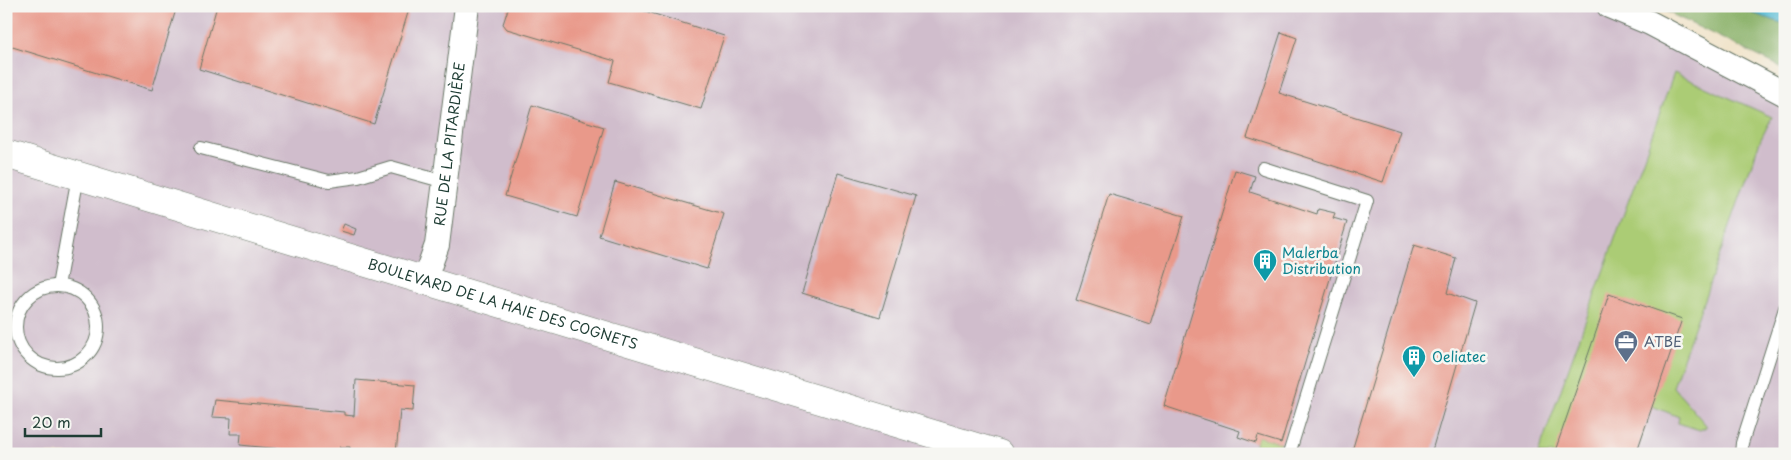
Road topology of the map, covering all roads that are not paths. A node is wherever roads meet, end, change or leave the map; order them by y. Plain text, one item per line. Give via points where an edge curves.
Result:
1 (467, 6) edge
2 (1609, 6) edge
3 (1785, 94) edge
4 (201, 148) dead end
5 (6, 154) edge
6 (1264, 168) dead end
7 (78, 176) junction
8 (445, 182) junction
9 (424, 281) junction
10 (58, 286) junction
11 (1785, 308) edge
12 (999, 454) edge
13 (1289, 454) edge
14 (1741, 454) edge

1 - 8 street, RUE DE LA PITARDIÈRE
2 - 3 street via 1650,23
4 - 8 lane via 329,182 390,167
5 - 7 main road, BOULEVARD DE LA HAIE DES COGNETS
6 - 13 lane via 1367,201
7 - 9 main road, BOULEVARD DE LA HAIE DES COGNETS
7 - 10 lane
8 - 9 street, RUE DE LA PITARDIÈRE via 437,246
9 - 12 main road, BOULEVARD DE LA HAIE DES COGNETS
10 - 10 lane via 69,287 87,299 94,309 98,331 95,342 80,360 58,368 35,361 26,353 16,332 20,308 27,298 36,291
11 - 14 lane

